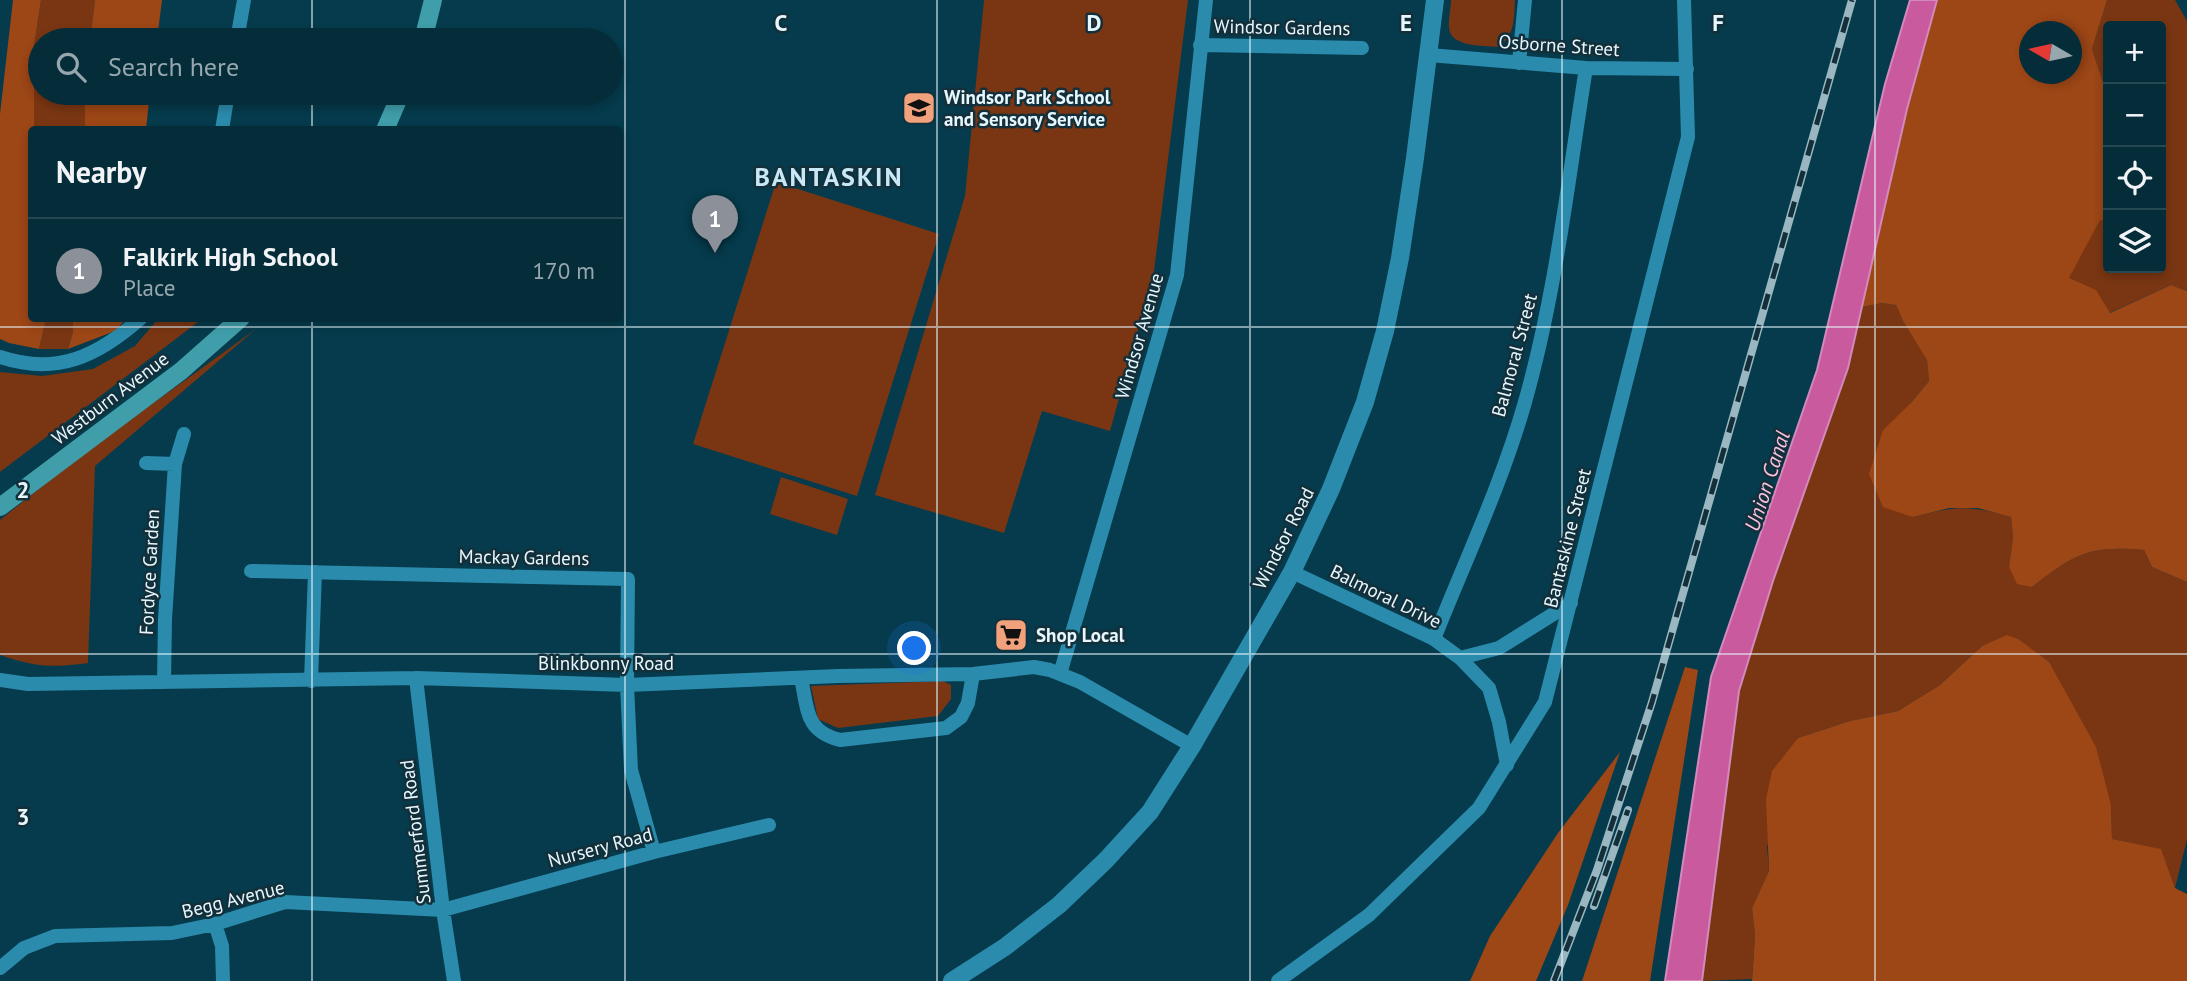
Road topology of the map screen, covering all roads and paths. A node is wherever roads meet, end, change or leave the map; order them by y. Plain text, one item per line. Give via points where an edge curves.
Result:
1 (244, 0) edge
2 (433, 0) edge
3 (1206, 0) edge
4 (1435, 0) edge
5 (1525, 0) edge
6 (1684, 0) edge
7 (239, 28) edge
8 (426, 28) edge
9 (1200, 45) junction
10 (1362, 48) dead end
11 (1429, 55) junction
12 (1519, 62) junction
13 (1586, 68) junction
14 (1687, 69) junction
15 (226, 105) edge
16 (396, 105) edge
17 (223, 126) edge
18 (387, 126) edge
19 (136, 322) edge
20 (236, 322) edge
21 (0, 357) edge
22 (184, 435) dead end
23 (146, 463) dead end
24 (175, 464) junction
25 (0, 508) edge
26 (251, 571) dead end
27 (315, 572) junction
28 (1292, 572) junction
29 (1572, 603) junction
30 (1434, 639) junction
31 (1460, 657) junction
32 (973, 674) junction
33 (1060, 674) junction
34 (416, 678) junction
35 (801, 678) junction
36 (1, 681) edge
37 (311, 681) junction
38 (164, 682) junction
39 (627, 685) junction
40 (1192, 746) junction
41 (1507, 765) junction
42 (769, 825) dead end
43 (654, 852) junction
44 (443, 910) junction
45 (215, 924) junction
46 (0, 968) edge
47 (223, 981) edge
48 (454, 981) edge
49 (953, 981) edge
50 (1278, 981) edge

1 - 7 street
2 - 8 main road
3 - 9 street, Windsor Avenue
4 - 11 street, Windsor Road
5 - 12 street
6 - 14 street, Bantaskine Street
9 - 10 street, Windsor Gardens
9 - 33 street, Windsor Avenue via 1177,275
11 - 12 street, Osborne Street
11 - 28 street, Windsor Road via 1385,331 1365,402
12 - 13 street, Osborne Street
13 - 14 street, Osborne Street
13 - 30 street, Balmoral Street via 1548,309 1524,404
14 - 29 street, Bantaskine Street via 1688,136
15 - 17 street
16 - 18 main road
19 - 21 street via 107,346 74,360 43,366
20 - 25 main road, Westburn Avenue via 181,371
22 - 24 street, Fordyce Garden
23 - 24 street
24 - 38 street, Fordyce Garden
26 - 27 street, Mackay Gardens
27 - 37 street
27 - 39 street, Mackay Gardens via 628,579
28 - 30 street, Balmoral Drive
28 - 40 street, Windsor Road
29 - 31 street via 1499,648
29 - 41 street, Bantaskine Street via 1545,702
30 - 31 street, Balmoral Drive
31 - 41 street, Balmoral Drive via 1489,688
32 - 33 street, Blinkbonny Road via 1034,667
32 - 35 street, Blinkbonny Road
32 - 35 street via 961,718 946,727 840,740 824,736 811,723
33 - 40 street, Blinkbonny Road
34 - 37 street, Blinkbonny Road
34 - 39 street, Blinkbonny Road
34 - 44 street, Summerford Road
35 - 39 street, Blinkbonny Road
36 - 38 street, Blinkbonny Road
37 - 38 street, Blinkbonny Road
39 - 43 street via 631,770
40 - 49 street, Windsor Road via 1150,812 1106,860 1059,905
41 - 50 street, Bantaskine Street via 1479,808 1406,882
42 - 43 street, Nursery Road
43 - 44 street, Nursery Road
44 - 45 street, Begg Avenue via 285,902
44 - 48 street, Summerford Road
45 - 46 street, Begg Avenue via 172,933 55,936 24,948
45 - 47 street via 222,946

